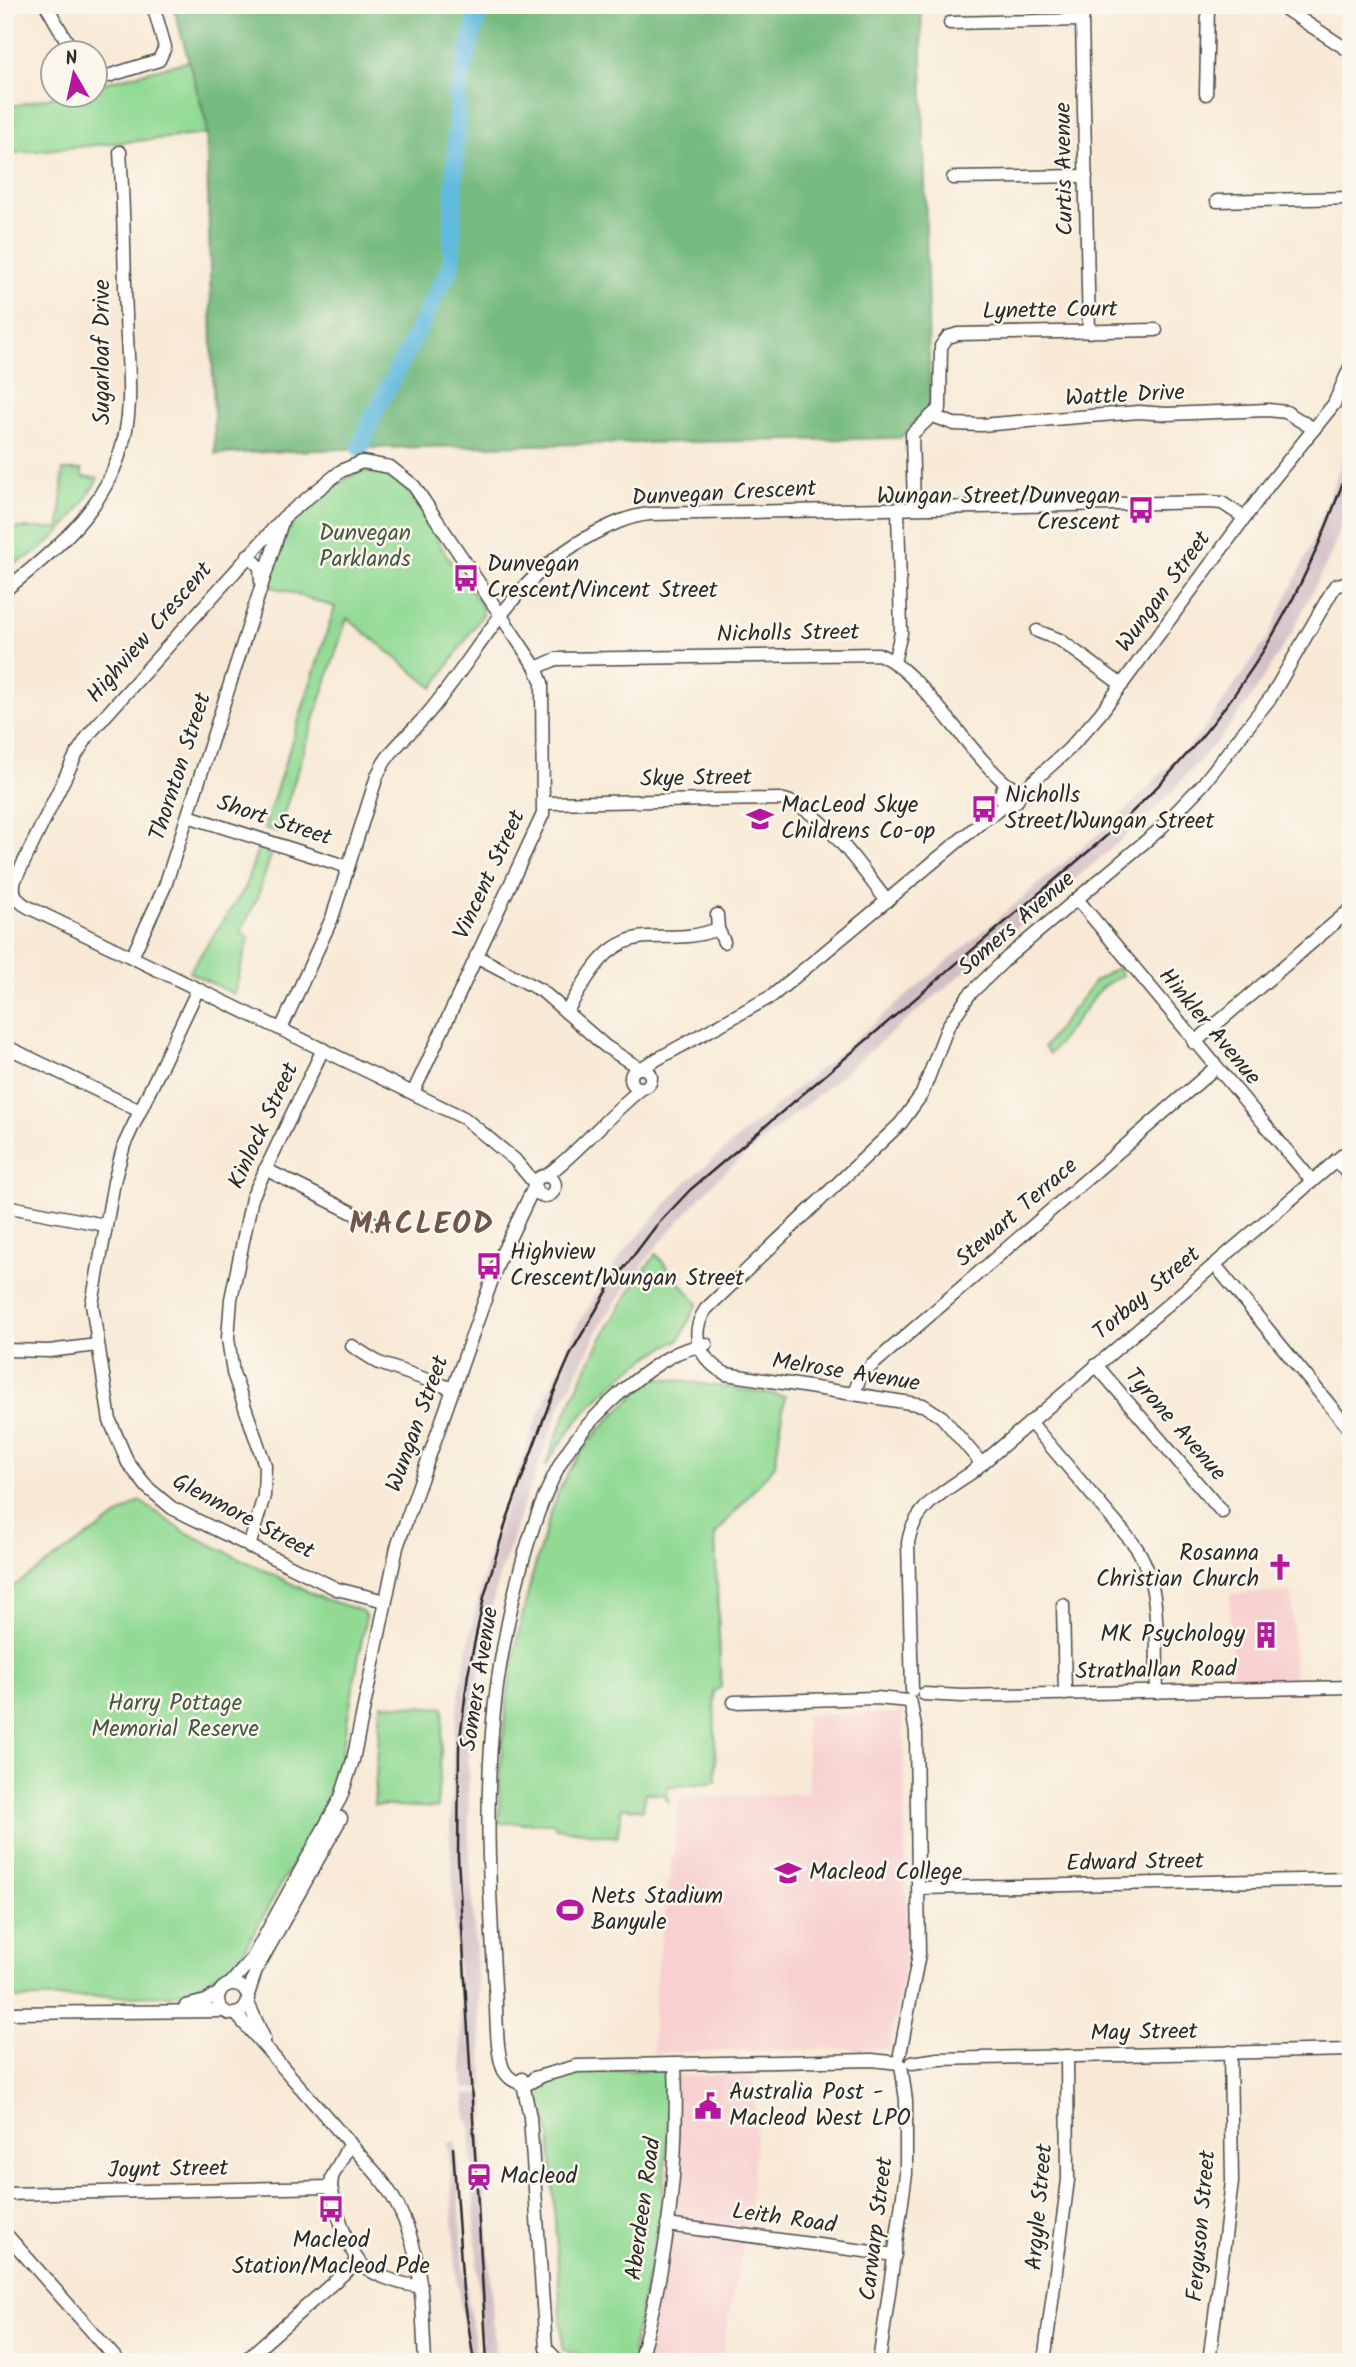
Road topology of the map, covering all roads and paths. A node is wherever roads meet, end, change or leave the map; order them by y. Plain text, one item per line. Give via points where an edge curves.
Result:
1 (46, 5) edge
2 (153, 5) edge
3 (1086, 5) edge
4 (1208, 5) edge
5 (1279, 5) edge
6 (1082, 20) junction
7 (950, 23) dead end
8 (65, 38) edge
9 (1351, 52) edge
10 (108, 76) edge
11 (1206, 94) dead end
12 (120, 152) dead end
13 (1086, 176) junction
14 (953, 178) dead end
15 (1351, 198) edge
16 (1217, 201) dead end
17 (1156, 330) dead end
18 (1089, 332) junction
19 (1351, 365) edge
20 (933, 416) junction
21 (1314, 429) junction
22 (383, 464) joint
23 (898, 508) junction
24 (914, 508) junction
25 (283, 518) junction
26 (1245, 518) junction
27 (259, 543) junction
28 (273, 552) junction
29 (248, 555) junction
30 (5, 573) edge
31 (1351, 581) edge
32 (261, 586) junction
33 (9, 587) edge
34 (500, 615) junction
35 (1037, 631) dead end
36 (894, 662) junction
37 (536, 668) junction
38 (1122, 685) junction
39 (1009, 793) junction
40 (545, 803) junction
41 (188, 816) junction
42 (348, 867) junction
43 (10, 895) edge
44 (1077, 899) junction
45 (887, 901) junction
46 (1351, 909) edge
47 (717, 915) dead end
48 (718, 929) junction
49 (724, 942) dead end
50 (476, 956) junction
51 (132, 957) junction
52 (198, 989) junction
53 (566, 1013) junction
54 (281, 1029) junction
55 (1194, 1043) junction
56 (5, 1046) edge
57 (323, 1049) junction
58 (672, 1051) junction
59 (1215, 1068) junction
60 (636, 1076) junction
61 (413, 1093) junction
62 (140, 1111) junction
63 (1351, 1148) edge
64 (570, 1158) junction
65 (1336, 1160) junction
66 (265, 1169) junction
67 (1351, 1178) edge
68 (1312, 1181) junction
69 (540, 1184) junction
70 (555, 1186) joint
71 (5, 1206) edge
72 (376, 1224) dead end
73 (105, 1225) junction
74 (1215, 1265) junction
75 (97, 1345) junction
76 (352, 1346) dead end
77 (5, 1350) edge
78 (704, 1350) junction
79 (1096, 1365) junction
80 (453, 1389) junction
81 (853, 1394) junction
82 (1030, 1422) junction
83 (1351, 1431) edge
84 (982, 1464) junction
85 (1222, 1512) dead end
86 (920, 1520) joint
87 (249, 1547) junction
88 (386, 1601) junction
89 (1063, 1605) dead end
90 (377, 1644) junction
91 (1351, 1687) edge
92 (1157, 1692) junction
93 (1065, 1694) junction
94 (916, 1697) junction
95 (734, 1702) dead end
96 (1351, 1879) edge
97 (919, 1888) junction
98 (231, 1983) junction
99 (219, 1993) junction
100 (248, 1999) junction
101 (176, 2009) junction
102 (7, 2012) edge
103 (230, 2012) junction
104 (1351, 2050) edge
105 (1230, 2052) junction
106 (1067, 2056) junction
107 (905, 2059) junction
108 (276, 2060) junction
109 (675, 2065) junction
110 (522, 2082) junction
111 (349, 2143) junction
112 (331, 2187) junction
113 (5, 2194) edge
114 (667, 2225) junction
115 (5, 2233) edge
116 (895, 2255) junction
117 (358, 2260) junction
118 (421, 2286) junction
119 (640, 2361) edge
120 (119, 2362) edge
121 (243, 2362) edge
122 (425, 2362) edge
123 (559, 2362) edge
124 (879, 2362) edge
125 (1044, 2362) edge
126 (1209, 2362) edge

1 - 8 street
2 - 10 street via 165,47 159,60
3 - 6 street, Curtis Avenue
4 - 11 street
5 - 9 street
6 - 7 street
6 - 13 street, Curtis Avenue
12 - 33 street, Sugarloaf Drive via 129,386 122,447 112,476 87,517
13 - 14 street
13 - 18 street, Curtis Avenue
15 - 16 street
17 - 18 street, Lynette Court
18 - 20 street, Lynette Court via 958,334 945,339 942,403
19 - 21 street, Wungan Street via 1334,404
20 - 21 street, Wattle Drive via 954,424 981,425 1139,412 1268,410 1286,412
20 - 24 street via 912,434
21 - 26 street, Wungan Street
22 - 25 street, Highview Crescent via 362,462 348,467
22 - 34 street, Vincent Street via 404,475 427,502
23 - 24 street, Dunvegan Crescent
23 - 34 street, Dunvegan Crescent via 629,517 555,557
23 - 36 street via 901,633
24 - 26 street, Dunvegan Crescent via 1210,502 1222,503
25 - 27 street, Highview Crescent
25 - 28 street, Thornton Street
26 - 38 street, Wungan Street
27 - 28 street
27 - 29 street, Highview Crescent
28 - 32 street, Thornton Street
29 - 32 street via 260,567
29 - 43 street, Highview Crescent via 84,740
30 - 33 street
31 - 44 street, Somers Avenue via 1335,586 1271,697 1212,774 1158,830
32 - 41 street, Thornton Street
34 - 37 street, Vincent Street
34 - 42 street, Dunvegan Crescent via 430,711 387,756
35 - 38 street via 1060,640
36 - 37 street, Nicholls Street via 878,654 860,653 555,659
36 - 39 street
37 - 40 street, Vincent Street via 542,683
38 - 39 street, Wungan Street via 1087,730 1041,773
39 - 45 street, Wungan Street via 984,820
40 - 45 street, Skye Street via 796,802 816,816
40 - 50 street, Vincent Street
41 - 42 street, Short Street
41 - 51 street, Thornton Street via 162,896
42 - 54 street, Dunvegan Crescent via 326,933
43 - 51 street, Highview Crescent
44 - 55 street, Hinkler Avenue
44 - 78 street, Somers Avenue via 969,995 948,1026 922,1094 901,1123 716,1303 706,1323
45 - 58 street, Wungan Street via 772,996
46 - 55 street
47 - 48 street
48 - 49 street
48 - 53 street via 685,939 641,938 617,945 596,964
50 - 53 street via 530,982
50 - 61 street, Vincent Street
51 - 52 street, Highview Crescent
52 - 54 street, Highview Crescent
52 - 62 street, Glenmore Street
53 - 60 street
54 - 57 street, Highview Crescent
55 - 59 street, Hinkler Avenue
56 - 62 street
57 - 61 street, Highview Crescent
57 - 66 street, Kinlock Street
58 - 60 street, Wungan Street
58 - 60 street, Wungan Street via 651,1079 650,1073
59 - 68 street, Hinkler Avenue
59 - 81 street, Stewart Terrace via 870,1367
60 - 64 street, Wungan Street via 610,1114
61 - 69 street, Highview Crescent via 471,1122
62 - 73 street, Glenmore Street via 118,1160
63 - 65 street, Torbay Street
64 - 69 street, Wungan Street
64 - 70 street, Wungan Street
65 - 67 street
65 - 68 street, Torbay Street
66 - 72 street
66 - 87 street, Kinlock Street via 248,1212 229,1319 233,1373 265,1465 261,1513
68 - 74 street, Torbay Street
69 - 70 street, Highview Crescent via 551,1178
69 - 80 street, Wungan Street via 503,1250
71 - 73 street
73 - 75 street, Glenmore Street via 93,1291
74 - 79 street, Torbay Street
74 - 83 street
75 - 77 street
75 - 87 street, Glenmore Street via 110,1421 128,1463 172,1508
76 - 80 street via 379,1363
78 - 81 street, Melrose Avenue via 722,1372 738,1378
78 - 110 street, Somers Avenue via 663,1362 641,1375 568,1450 536,1525 507,1628 493,1710 487,1820 501,2055
79 - 82 street, Torbay Street
79 - 85 street, Tyrone Avenue
80 - 88 street, Wungan Street via 397,1546
81 - 84 street, Melrose Avenue via 930,1408
82 - 84 street, Torbay Street
82 - 92 street via 1147,1565 1154,1595
84 - 86 street, Torbay Street
86 - 94 street, Carwarp Street
87 - 88 street, Glenmore Street via 337,1589
88 - 90 street, Wungan Street
89 - 93 street
90 - 98 street, Wungan Street via 341,1797 252,1959
90 - 100 street, Wungan Street via 362,1759 350,1797 256,1969
91 - 92 street, Strathallan Road
92 - 93 street, Strathallan Road
93 - 94 street, Strathallan Road
94 - 95 street, Strathallan Road
94 - 97 street, Carwarp Street
96 - 97 street, Edward Street
97 - 107 street, Carwarp Street via 919,1954
98 - 99 street
98 - 100 street via 244,1987
99 - 101 street
99 - 103 street via 218,2003
100 - 103 street
100 - 108 street
101 - 102 street
101 - 103 street
103 - 108 street
104 - 105 street, May Street
105 - 106 street, May Street
105 - 126 street, Ferguson Street via 1232,2182
106 - 107 street, May Street
106 - 125 street, Argyle Street via 1068,2180
107 - 109 street, May Street
107 - 116 street, Carwarp Street via 906,2174
108 - 111 street
109 - 110 street, May Street via 577,2066
109 - 114 street, Aberdeen Road via 676,2145
110 - 123 street via 518,2101 531,2131 546,2348
111 - 112 street via 331,2177
111 - 118 street via 391,2192 408,2222
112 - 113 street, Joynt Street
112 - 117 street
114 - 116 street, Leith Road
114 - 119 street, Aberdeen Road
115 - 120 street
116 - 124 street, Carwarp Street
117 - 118 street via 410,2286
117 - 121 street
118 - 122 street

